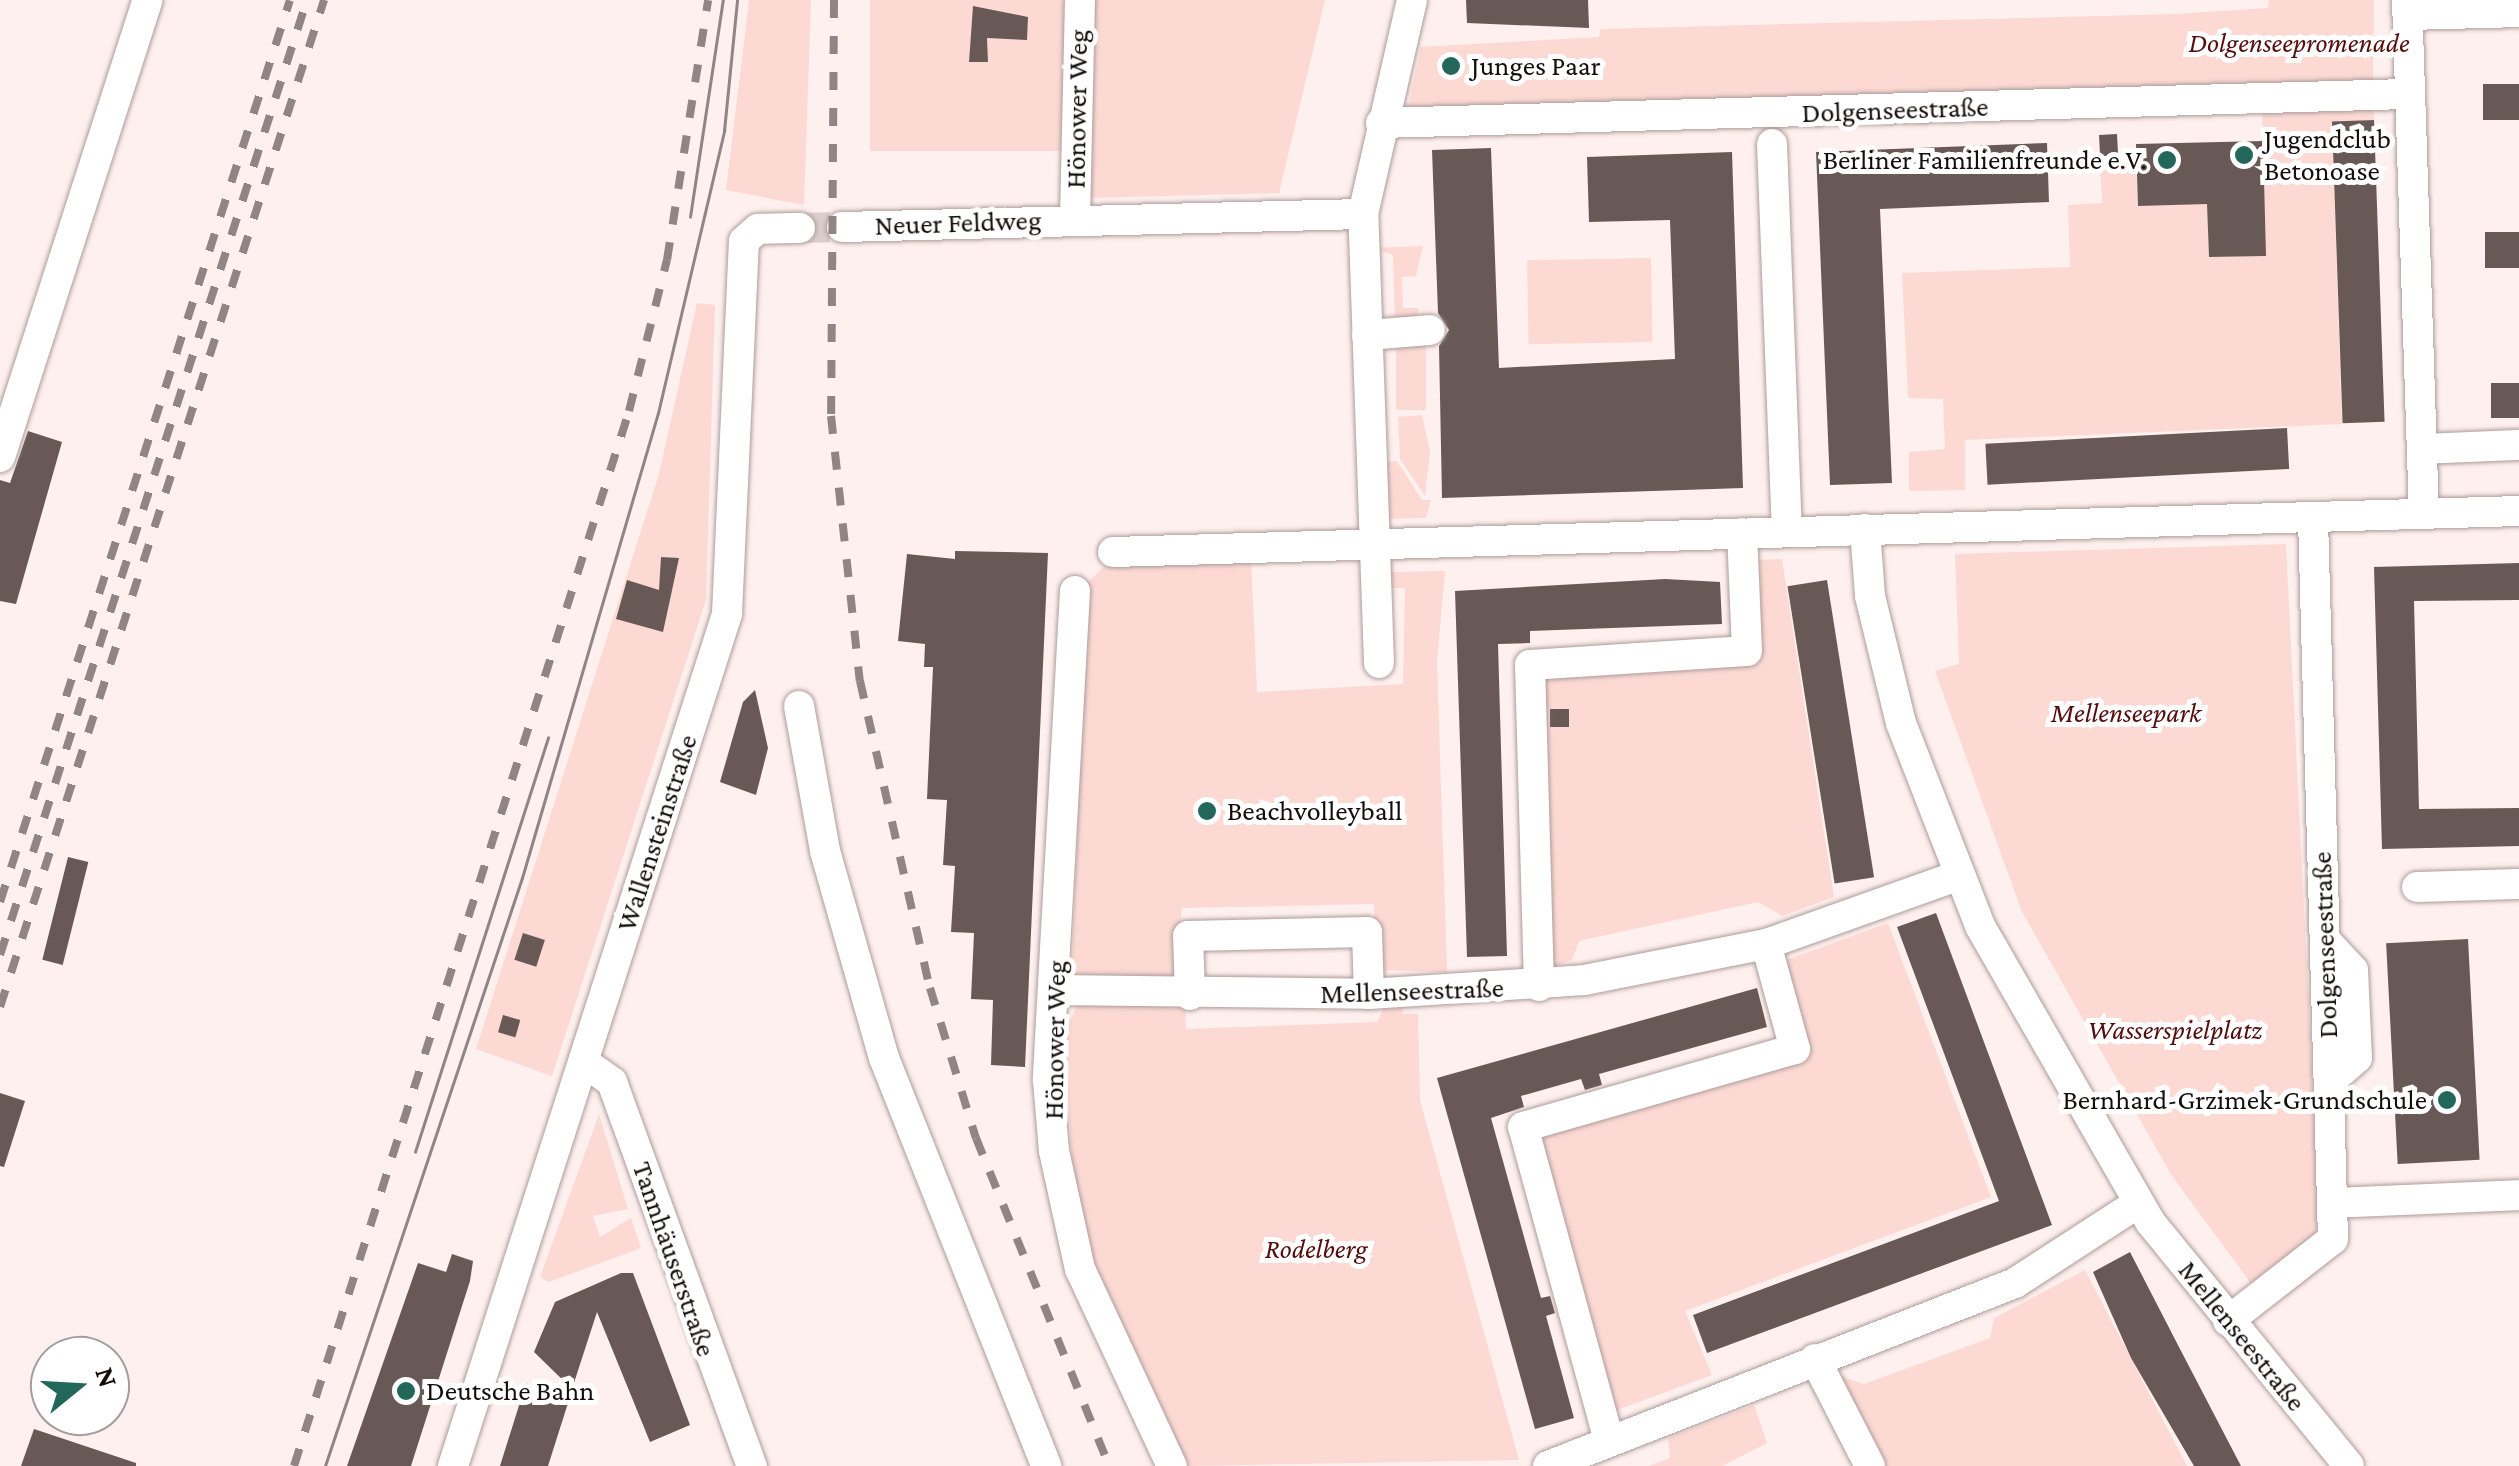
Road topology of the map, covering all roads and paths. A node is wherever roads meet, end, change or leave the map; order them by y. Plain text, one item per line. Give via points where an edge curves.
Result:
1 (148, 0) edge
2 (1080, 0) edge
3 (1412, 0) edge
4 (2408, 8) edge
5 (2519, 12) edge
6 (2409, 94) junction
7 (1381, 123) junction
8 (1772, 144) dead end
9 (1363, 214) junction
10 (1075, 219) junction
11 (800, 228) tunnel mouth
12 (842, 228) tunnel mouth
13 (1430, 330) dead end
14 (1367, 335) junction
15 (2519, 445) edge
16 (2422, 449) junction
17 (0, 457) edge
18 (2519, 512) edge
19 (2424, 514) junction
20 (2313, 517) junction
21 (1865, 530) junction
22 (1787, 532) junction
23 (1742, 534) junction
24 (1374, 544) junction
25 (1113, 552) dead end
26 (1074, 591) dead end
27 (1379, 663) dead end
28 (799, 706) dead end
29 (1960, 876) junction
30 (2519, 884) edge
31 (2418, 887) dead end
32 (1766, 944) junction
33 (1539, 986) junction
34 (1054, 990) junction
35 (1369, 994) junction
36 (1190, 995) junction
37 (585, 1063) junction
38 (2519, 1195) edge
39 (2332, 1202) junction
40 (2138, 1204) junction
41 (2228, 1321) junction
42 (1815, 1359) junction
43 (1608, 1436) junction
44 (454, 1466) edge
45 (752, 1466) edge
46 (1046, 1466) edge
47 (1172, 1466) edge
48 (1548, 1466) edge
49 (1870, 1466) edge
50 (2348, 1466) edge

1 - 17 street
2 - 10 street, Hönower Weg
3 - 7 street
4 - 5 street
4 - 6 street
6 - 7 street, Dolgenseestraße
6 - 16 street
7 - 9 street
8 - 22 street, Dolgenseestraße
9 - 10 street
9 - 14 street
10 - 12 street, Neuer Feldweg
11 - 37 street, Wallensteinstraße via 758,229 744,241 732,588
13 - 14 street
14 - 24 street
15 - 16 street
16 - 19 street
18 - 19 street
19 - 20 street
20 - 21 street
20 - 39 street, Dolgenseestraße
21 - 22 street
21 - 29 street, Mellenseestraße via 1870,596 1901,723
22 - 23 street
23 - 24 street
23 - 33 street via 1747,652 1530,665
24 - 25 street
24 - 27 street
26 - 34 street, Hönower Weg
28 - 46 street via 824,852 884,1058
29 - 32 street, Mellenseestraße
29 - 40 street, Mellenseestraße via 2036,1031
30 - 31 street
32 - 33 street, Mellenseestraße
32 - 43 street via 1795,1049 1523,1127
33 - 35 street, Mellenseestraße
34 - 36 street, Mellenseestraße
34 - 47 street, Hönower Weg via 1048,1080 1064,1214 1122,1370
35 - 36 street, Mellenseestraße
35 - 36 street via 1367,932 1188,936
37 - 44 street, Wallensteinstraße
37 - 45 street, Tannhäuserstraße via 612,1082
38 - 39 street
39 - 41 street, Dolgenseestraße via 2334,1239
40 - 41 street, Mellenseestraße
40 - 42 street via 2068,1266
41 - 50 street, Mellenseestraße
42 - 43 street via 1680,1422
42 - 49 street
43 - 48 street

